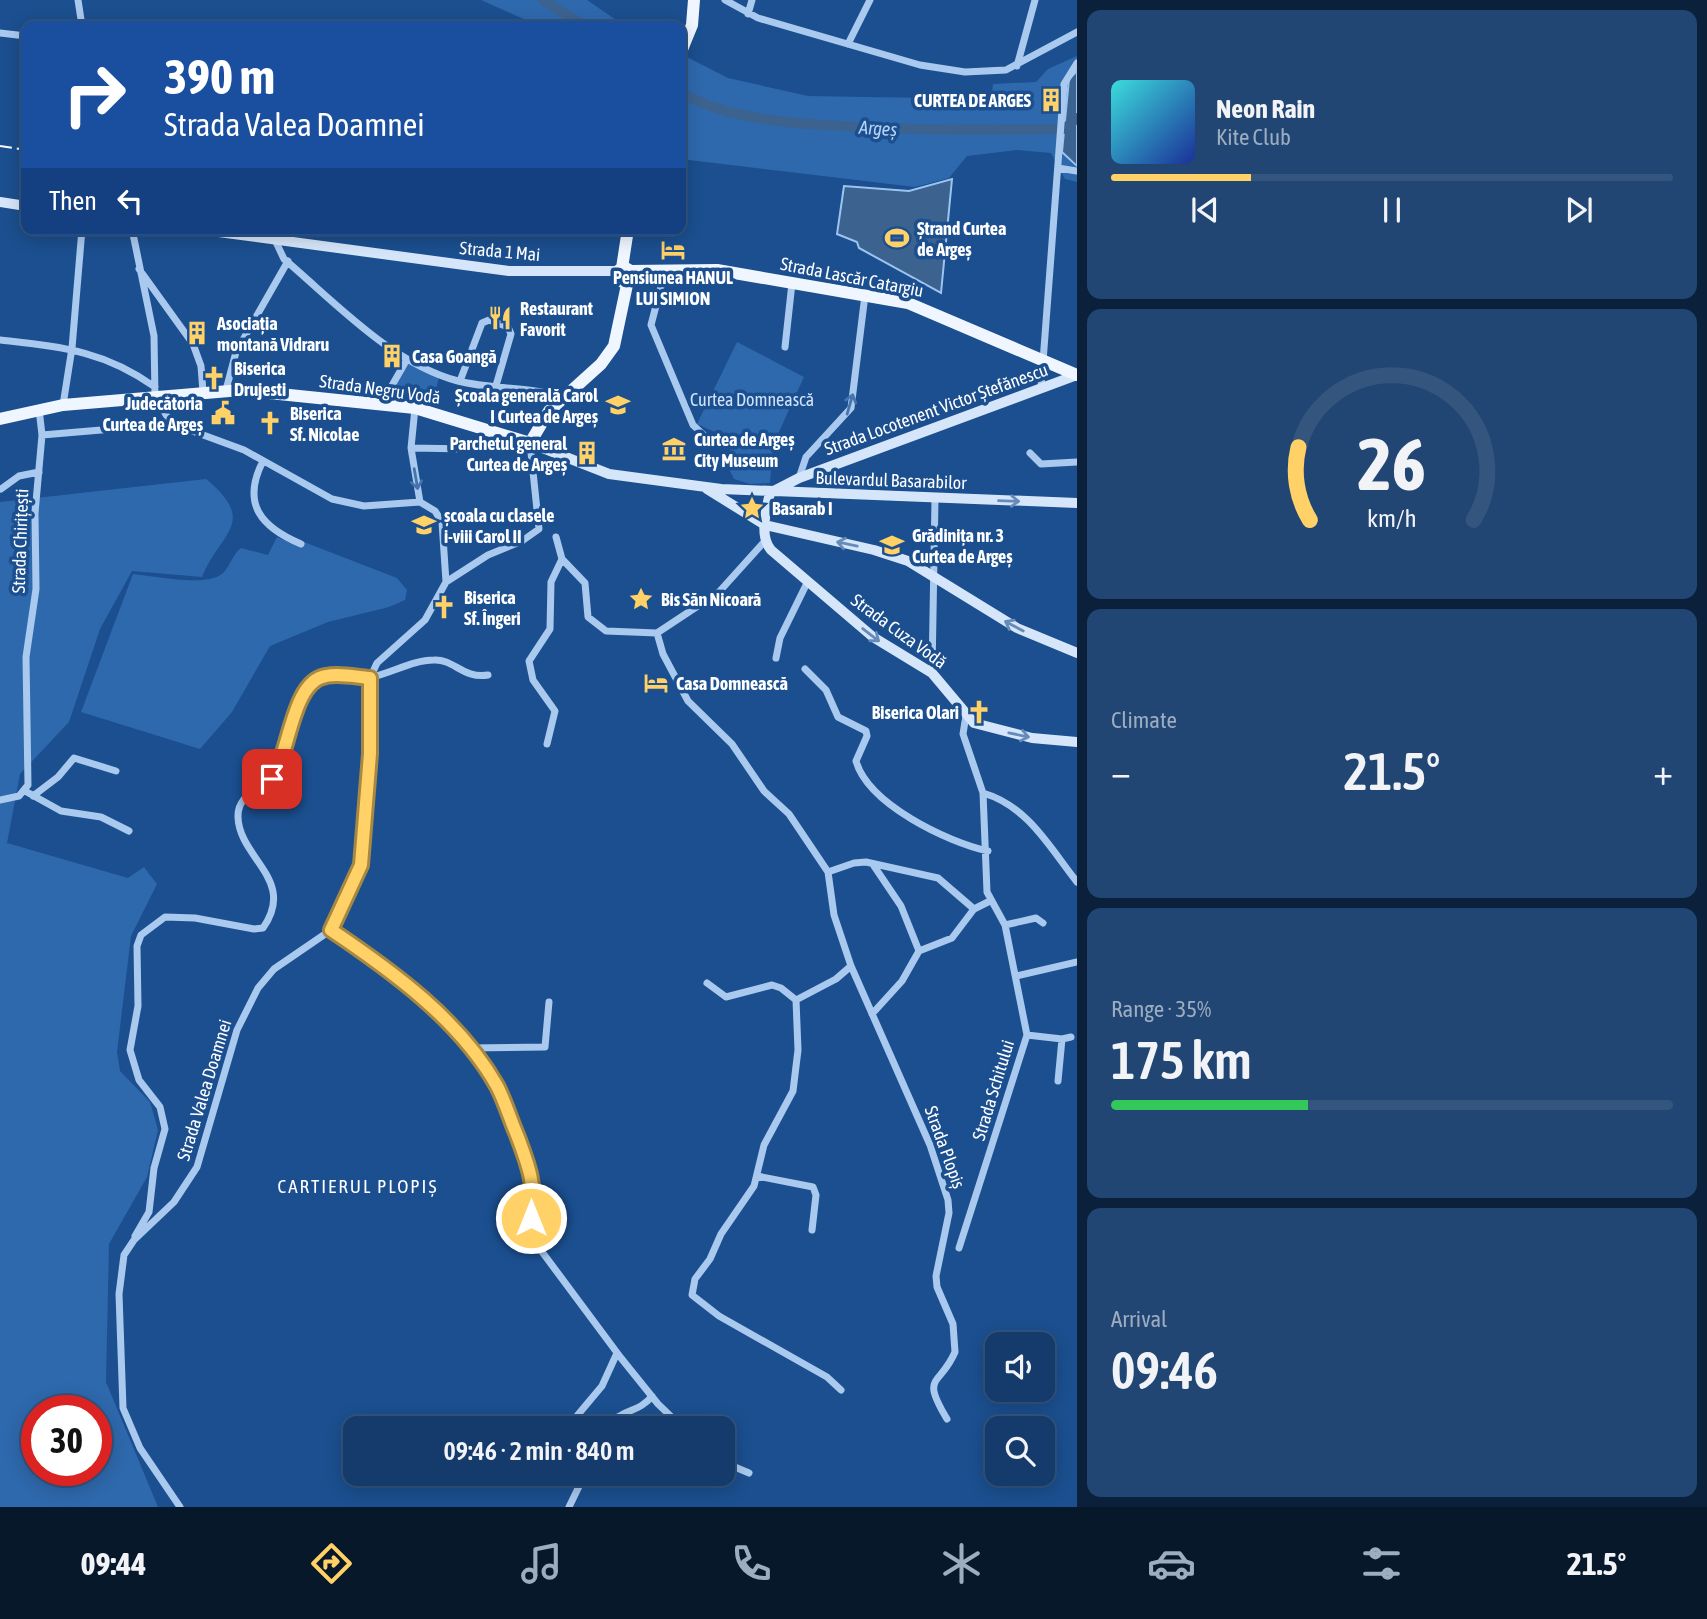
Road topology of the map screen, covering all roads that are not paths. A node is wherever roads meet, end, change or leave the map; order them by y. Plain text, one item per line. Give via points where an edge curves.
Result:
1 (78, 0) edge
2 (725, 0) edge
3 (752, 0) edge
4 (870, 0) edge
5 (1035, 0) edge
6 (696, 4) edge
7 (748, 14) junction
8 (81, 21) edge
9 (0, 33) edge
10 (1077, 33) edge
11 (21, 35) edge
12 (686, 39) edge
13 (848, 44) junction
14 (1077, 62) edge
15 (1017, 66) junction
16 (1058, 168) junction
17 (1077, 171) edge
18 (0, 202) edge
19 (21, 205) edge
20 (81, 235) edge
21 (133, 235) edge
22 (239, 235) edge
23 (627, 235) edge
24 (275, 240) junction
25 (288, 261) junction
26 (137, 267) junction
27 (666, 271) junction
28 (624, 275) junction
29 (150, 282) junction
30 (792, 283) junction
31 (142, 287) junction
32 (865, 295) junction
33 (0, 340) edge
34 (785, 347) dead end
35 (72, 348) junction
36 (1042, 359) junction
37 (406, 361) junction
38 (1077, 375) edge
39 (460, 381) junction
40 (1041, 388) junction
41 (495, 389) junction
42 (226, 390) junction
43 (155, 392) junction
44 (203, 392) junction
45 (563, 397) junction
46 (382, 403) junction
47 (63, 405) junction
48 (38, 408) junction
49 (415, 408) junction
50 (0, 419) edge
51 (113, 429) dead end
52 (42, 435) junction
53 (708, 439) dead end
54 (530, 443) junction
55 (411, 448) junction
56 (469, 449) dead end
57 (1030, 453) dead end
58 (263, 461) junction
59 (1077, 462) edge
60 (39, 472) junction
61 (799, 478) junction
62 (705, 487) junction
63 (1, 489) edge
64 (770, 493) junction
65 (935, 499) junction
66 (420, 502) junction
67 (1077, 503) edge
68 (765, 525) junction
69 (555, 537) dead end
70 (764, 542) junction
71 (301, 544) dead end
72 (562, 559) junction
73 (934, 575) junction
74 (446, 582) junction
75 (807, 583) junction
76 (657, 633) junction
77 (1077, 653) edge
78 (776, 658) dead end
79 (805, 669) dead end
80 (932, 673) junction
81 (488, 675) dead end
82 (370, 678) junction
83 (966, 715) junction
84 (1077, 742) edge
85 (547, 744) dead end
86 (116, 771) dead end
87 (25, 791) junction
88 (983, 793) junction
89 (33, 796) junction
90 (0, 800) edge
91 (129, 831) dead end
92 (988, 851) junction
93 (873, 866) junction
94 (828, 872) junction
95 (1077, 882) edge
96 (990, 901) junction
97 (974, 909) junction
98 (1043, 923) dead end
99 (1005, 925) junction
100 (331, 930) junction
101 (919, 951) junction
102 (1077, 962) edge
103 (851, 966) junction
104 (1016, 976) junction
105 (707, 983) dead end
106 (796, 1000) junction
107 (549, 1002) dead end
108 (872, 1014) junction
109 (1027, 1035) junction
110 (469, 1048) junction
111 (1058, 1081) dead end
112 (757, 1177) junction
113 (812, 1230) dead end
114 (134, 1240) junction
115 (959, 1248) dead end
116 (617, 1353) junction
117 (841, 1390) dead end
118 (652, 1396) junction
119 (577, 1416) edge
120 (619, 1416) edge
121 (671, 1416) edge
122 (947, 1419) dead end
123 (735, 1467) edge
124 (749, 1473) dead end
125 (579, 1486) edge
126 (180, 1507) edge
127 (569, 1507) edge

1 - 8 street
2 - 7 street
3 - 7 street
4 - 13 street
5 - 15 street
6 - 12 main road
7 - 13 street
9 - 11 street
10 - 15 street
13 - 15 street via 946,70 993,72
14 - 16 street via 1065,78
16 - 17 street
16 - 36 street
18 - 19 main road
20 - 35 street
21 - 26 street
22 - 24 main road, Strada 1 Mai
23 - 28 main road
24 - 25 street
24 - 28 main road, Strada 1 Mai via 500,270
25 - 37 street
25 - 42 street via 236,352
26 - 29 street
26 - 31 street
27 - 28 main road, Strada Lascăr Catargiu
27 - 30 main road, Strada Lascăr Catargiu via 717,270
27 - 53 street via 651,325 693,425
28 - 45 main road via 617,339 608,356
29 - 31 street
29 - 44 street via 193,344
30 - 32 main road, Strada Lascăr Catargiu
30 - 34 street
31 - 43 street via 154,336
32 - 36 main road, Strada Lascăr Catargiu via 918,306
61 -> 32 street via 806,457 851,408
33 - 35 street
35 - 43 street via 114,361
35 - 47 street
36 - 38 main road, Strada Lascăr Catargiu
36 - 40 street
37 - 39 street
37 - 46 street
38 - 40 main road, Strada Locotenent Victor Ștefănescu
39 - 41 street
39 - 41 street via 482,323 489,320 511,331
40 - 61 main road, Strada Locotenent Victor Ștefănescu
41 - 45 street
42 - 44 main road, Strada Negru Vodă
42 - 46 main road, Strada Negru Vodă
43 - 44 main road, Strada Negru Vodă
43 - 47 main road, Strada Negru Vodă
43 - 58 street via 162,411 177,424
45 - 54 main road
46 - 49 main road, Strada Negru Vodă
47 - 48 main road, Strada Negru Vodă
48 - 50 main road, Strada Negru Vodă
48 - 52 street, Strada Chirițești
49 - 54 main road, Strada Negru Vodă
49 - 55 street
51 - 52 street
52 - 60 street, Strada Chirițești
54 - 62 main road, Strada Negru Vodă via 610,474
54 - 74 street via 539,529
55 - 56 street
55 -> 66 street
57 - 59 street via 1041,464
58 - 66 street via 346,503
58 - 71 street via 253,489 258,510 277,533
60 - 63 street, Strada Chirițești via 19,476
60 - 87 street, Strada Chirițești via 36,589 26,657 29,742
61 - 64 main road, Strada Locotenent Victor Ștefănescu
62 - 64 main road, Bulevardul Basarabilor
62 - 68 main road
64 - 65 main road, Bulevardul Basarabilor
64 - 68 main road
65 -> 67 main road, Bulevardul Basarabilor
65 - 73 street
66 - 74 street via 442,522
68 - 70 main road
73 -> 68 main road via 887,554
69 - 72 street
70 - 75 main road, Strada Cuza Vodă
70 - 76 street via 719,592
72 - 76 street via 585,583 586,612 593,624 606,631
72 - 85 street via 551,582 550,629 529,661 533,680 555,711
77 -> 73 main road via 1017,628
73 - 80 street
74 - 82 street via 425,620 377,663
75 - 78 street via 780,638
75 -> 80 main road, Strada Cuza Vodă via 873,637
76 - 94 street, Strada Plopiș via 688,701 733,744
79 - 92 street via 833,700 838,717 866,731 856,761 875,788 911,819
80 - 83 main road, Strada Cuza Vodă
81 - 82 street, Strada Valea Doamnei via 469,675 432,659
82 - 100 street via 371,741 361,865
82 - 114 street, Strada Valea Doamnei via 325,676 307,685 296,707 280,768 241,803 240,828 274,895 263,928 165,917 141,935 137,946 138,1006 130,1049 139,1080 160,1107 165,1129 154,1168 151,1204
83 -> 84 main road, Strada Cuza Vodă via 978,725 1011,734
83 - 88 street, Strada Schitului via 964,734
86 - 89 street via 74,758
87 - 89 street
87 - 90 street
88 - 92 street, Strada Schitului
88 - 95 street via 1036,826
89 - 91 street via 61,811 101,817
92 - 96 street, Strada Schitului
93 - 94 street via 860,862
93 - 97 street via 938,878
93 - 101 street via 901,906
94 - 103 street, Strada Plopiș via 836,922
96 - 97 street
96 - 99 street, Strada Schitului
97 - 101 street via 952,938
98 - 99 street via 1036,918
99 - 104 street, Strada Schitului
100 - 110 street via 440,1015
100 - 114 street, Strada Valea Doamnei via 262,982 237,1030 197,1167 174,1202
101 - 108 street via 902,981
102 - 104 street
103 - 106 street
103 - 108 street, Strada Plopiș
104 - 109 street, Strada Schitului
105 - 106 street via 723,996 735,997 775,985
106 - 112 street via 798,1050 793,1091 764,1145
107 - 110 street via 545,1047
108 - 122 street, Strada Plopiș via 930,1144 948,1200 936,1276 954,1324 955,1352 933,1387
109 - 111 street via 1066,1038
109 - 115 street, Strada Schitului
110 - 116 street via 497,1086 524,1154 534,1200 530,1227 534,1241
112 - 113 street via 813,1186
112 - 117 street via 695,1279 692,1295
114 - 126 street, Strada Valea Doamnei via 120,1273 123,1408 139,1448
116 - 118 street
116 - 119 street via 602,1386
118 - 120 street
118 - 121 street
123 - 124 street
125 - 127 street

